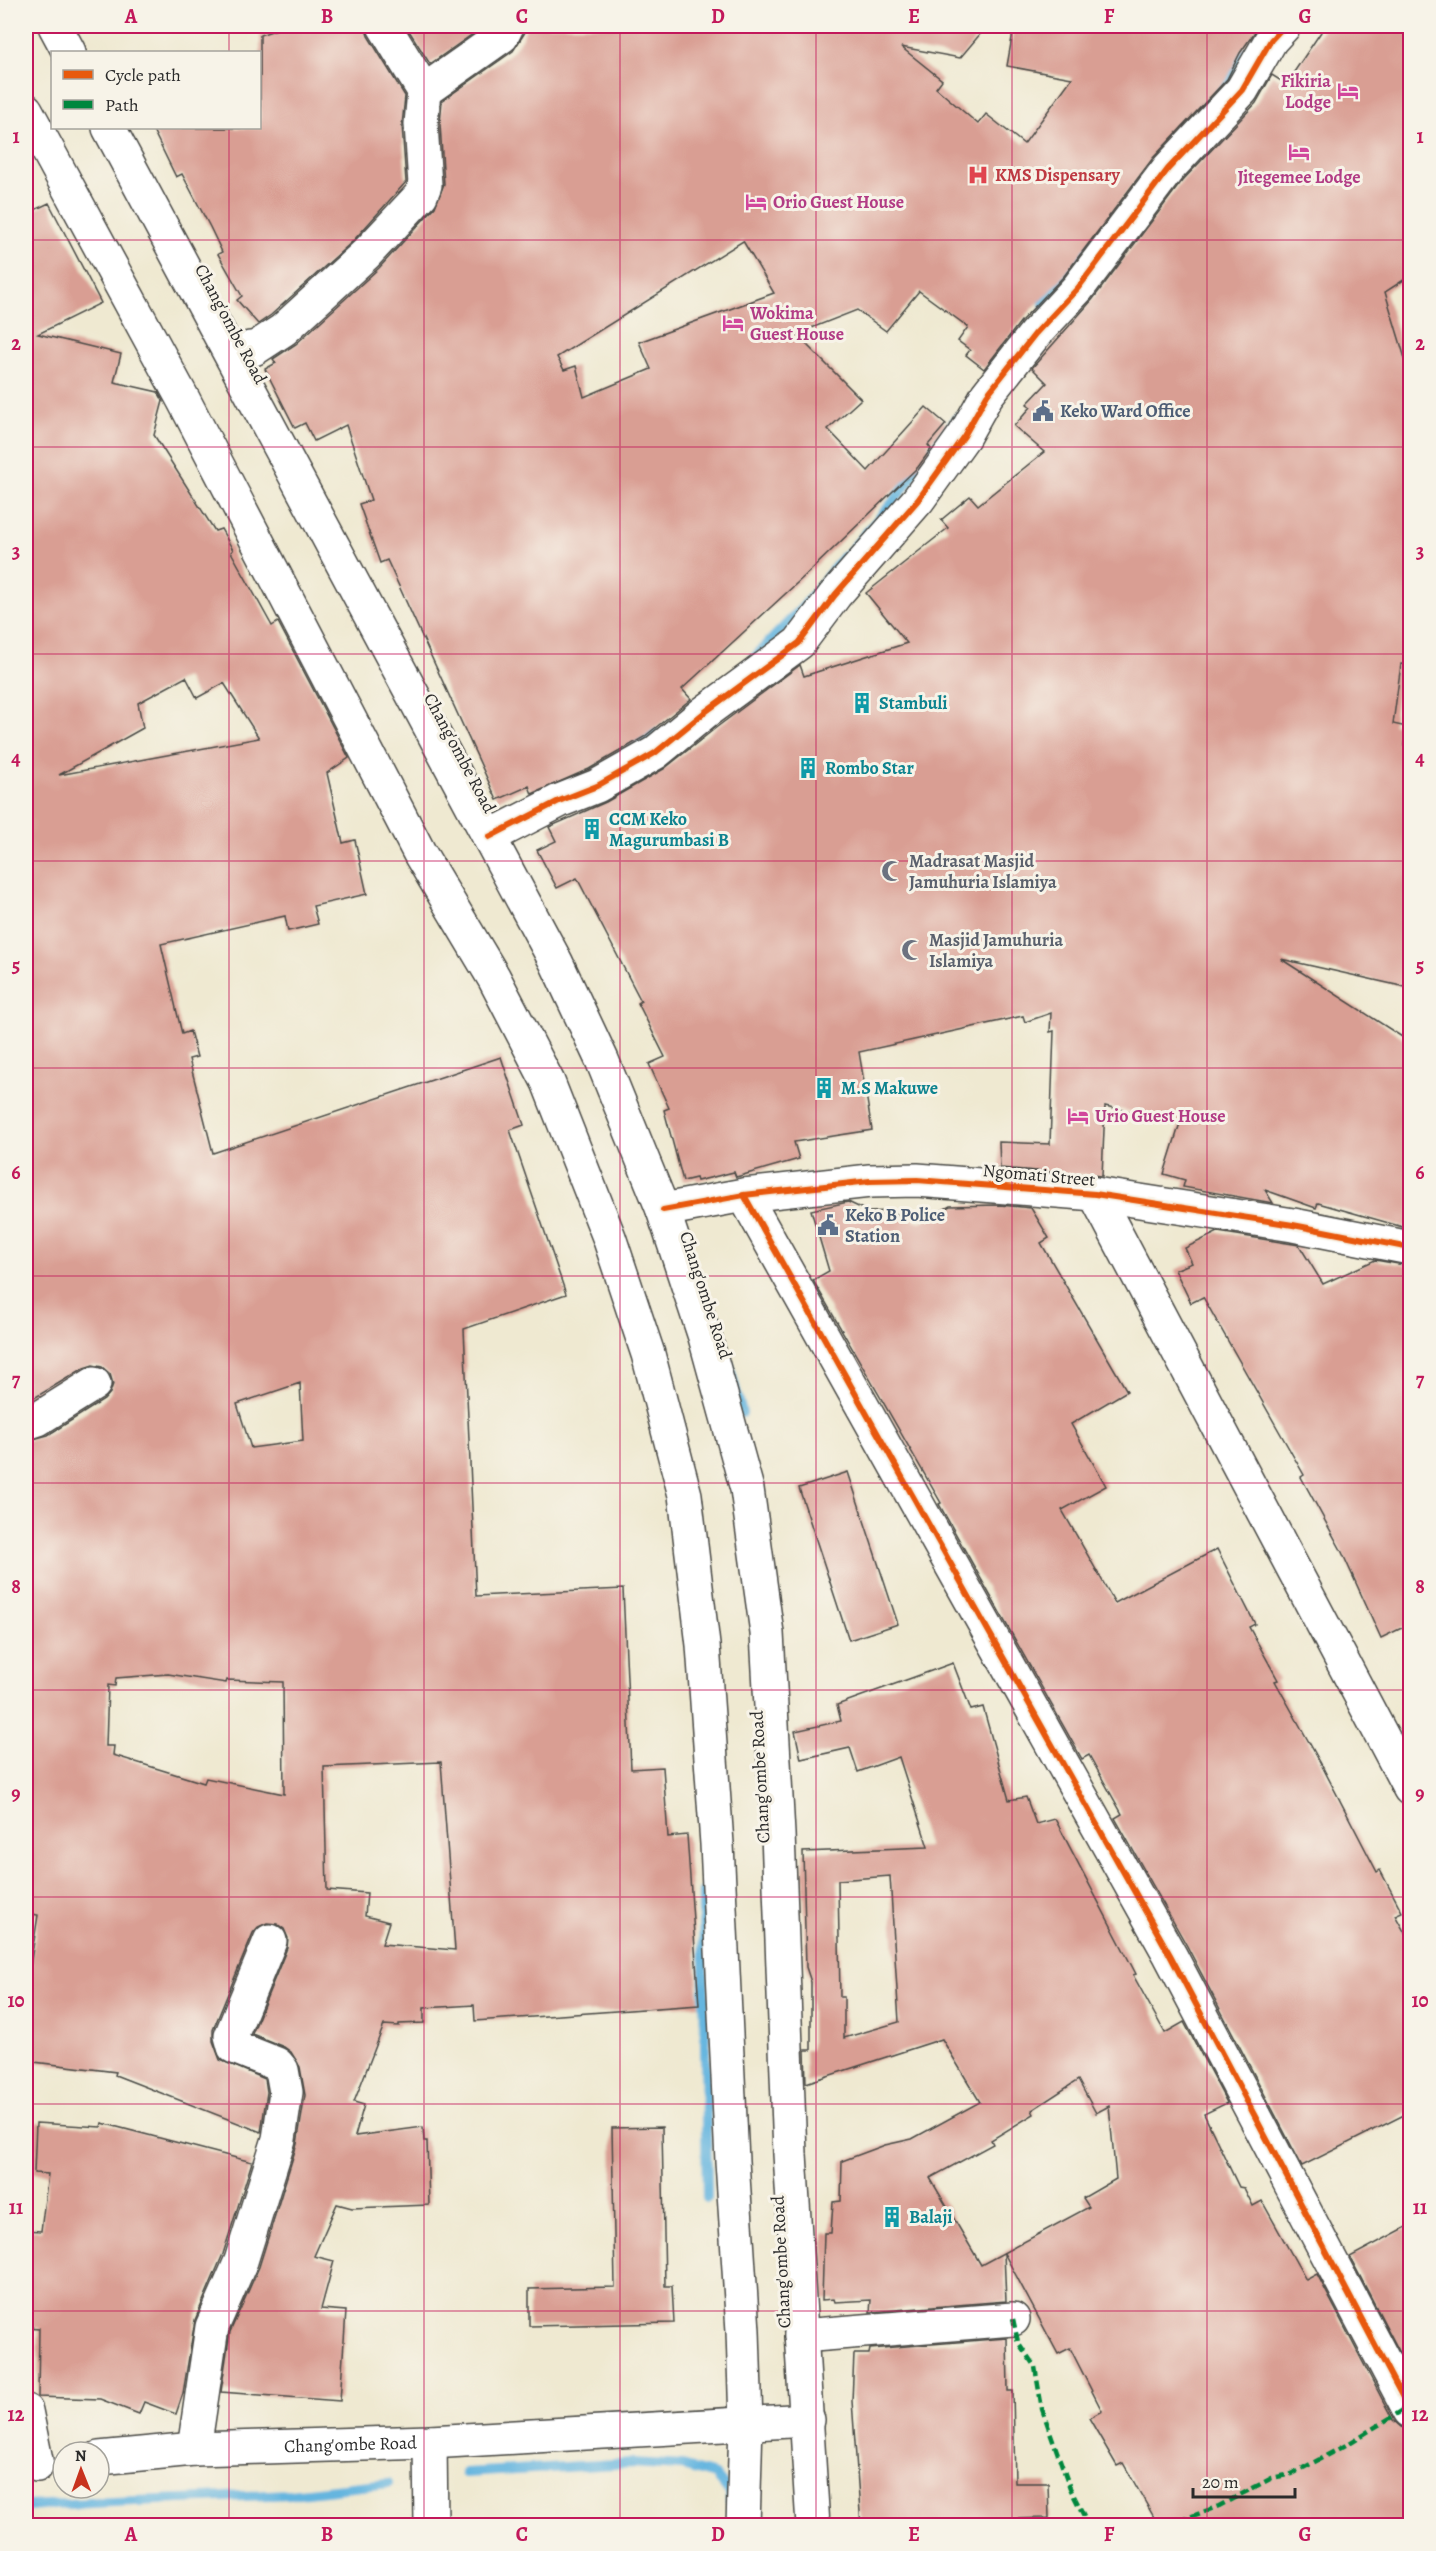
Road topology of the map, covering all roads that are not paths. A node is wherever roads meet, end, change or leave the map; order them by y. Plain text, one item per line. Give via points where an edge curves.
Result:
1 (55, 26) edge
2 (384, 26) edge
3 (507, 26) edge
4 (1284, 26) edge
5 (68, 51) edge
6 (424, 91) junction
7 (26, 110) edge
8 (110, 129) edge
9 (250, 348) dead end
10 (489, 837) junction
11 (1095, 1194) junction
12 (744, 1195) junction
13 (663, 1210) junction
14 (1410, 1248) edge
15 (94, 1384) dead end
16 (26, 1423) edge
17 (1410, 1789) edge
18 (270, 1941) dead end
19 (1013, 2319) dead end
20 (801, 2336) junction
21 (26, 2411) edge
22 (1410, 2411) edge
23 (808, 2420) junction
24 (746, 2423) junction
25 (430, 2442) junction
26 (194, 2449) junction
27 (111, 2457) edge
28 (42, 2464) edge
29 (431, 2526) edge
30 (743, 2526) edge
31 (813, 2526) edge

1 - 5 street
2 - 6 street
3 - 6 street via 502,36
4 - 10 street via 1271,40 1242,90 1168,169 1078,288 1035,334 987,395 918,500 835,595 799,643 655,753 597,786
6 - 9 street via 421,124 425,185 421,195 366,255 283,330
7 - 24 street via 183,399 420,854 494,978 548,1082 609,1237 648,1354 685,1495 703,1645
8 - 10 street, Chang'ombe Road
10 - 13 street, Chang'ombe Road via 556,962 602,1060
11 - 12 street, Ngomati Street via 917,1180 870,1181
11 - 14 street, Ngomati Street
11 - 17 street
12 - 13 street, Ngomati Street
12 - 22 street via 1170,1955
13 - 20 street, Chang'ombe Road via 705,1337 747,1489 767,1633
15 - 16 street
18 - 26 street via 231,2036 234,2047 277,2064 282,2070 285,2104 279,2139 242,2261 212,2327
19 - 20 street
20 - 23 street, Chang'ombe Road
21 - 28 street
23 - 24 street, Chang'ombe Road
23 - 31 street, Chang'ombe Road
24 - 25 street, Chang'ombe Road
24 - 30 street
25 - 26 street, Chang'ombe Road
25 - 29 street
26 - 27 street, Chang'ombe Road

